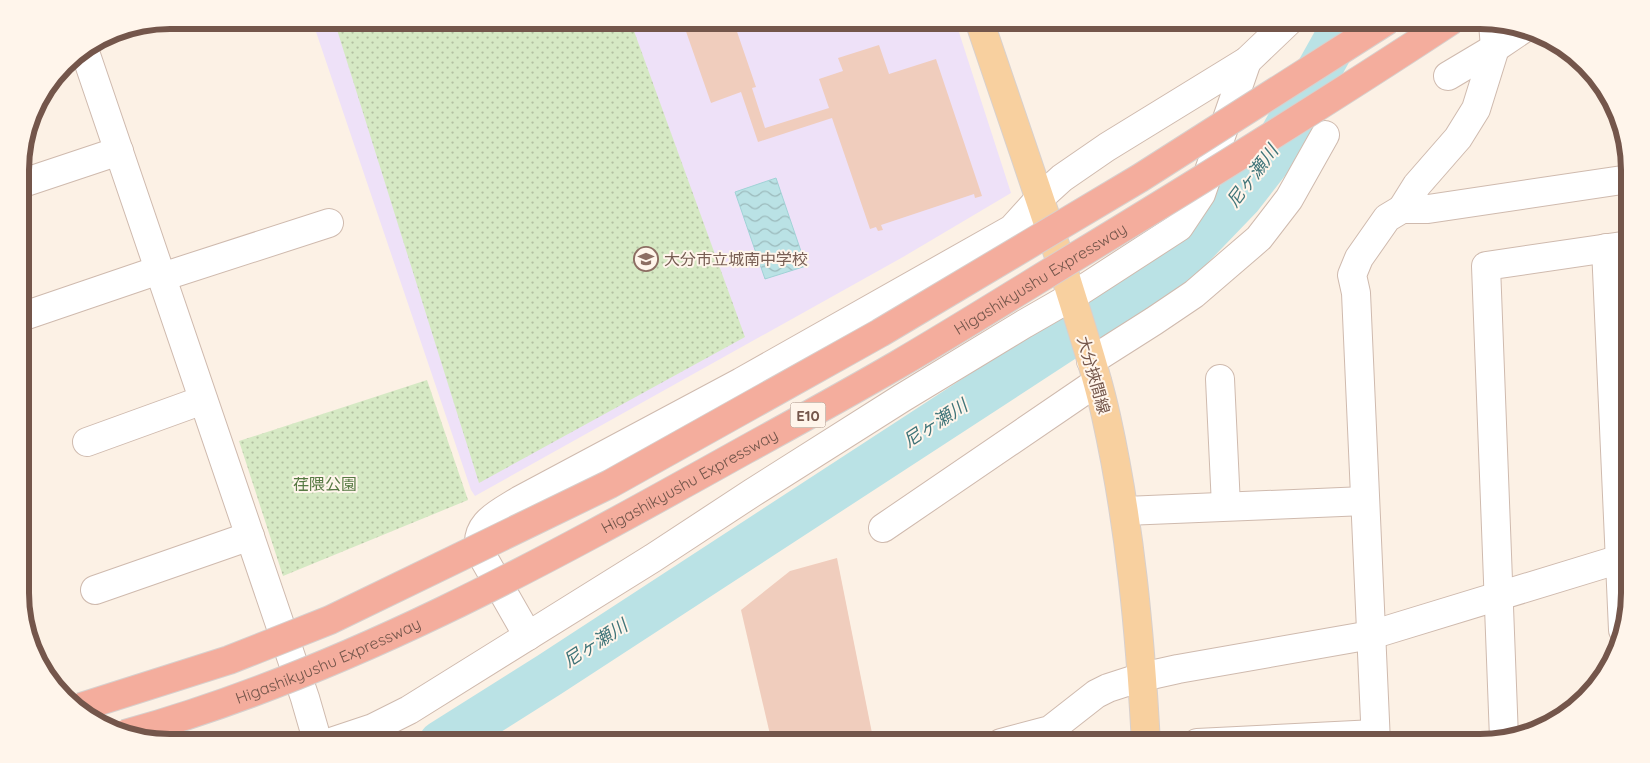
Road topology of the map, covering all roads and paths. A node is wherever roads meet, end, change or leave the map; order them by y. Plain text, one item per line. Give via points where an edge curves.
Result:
1 (982, 29) edge
2 (1280, 29) edge
3 (1374, 29) edge
4 (1438, 29) edge
5 (1509, 31) edge
6 (1494, 35) edge
7 (86, 57) edge
8 (1247, 60) junction
9 (1448, 76) dead end
10 (1325, 135) dead end
11 (119, 152) junction
12 (1621, 180) edge
13 (29, 181) edge
14 (1040, 198) junction
15 (1402, 209) junction
16 (329, 222) dead end
17 (1618, 246) edge
18 (160, 273) junction
19 (1071, 297) junction
20 (29, 314) edge
21 (1094, 371) junction
22 (1220, 379) dead end
23 (1621, 379) edge
24 (203, 400) junction
25 (87, 442) dead end
26 (1365, 501) junction
27 (1226, 506) junction
28 (1125, 511) junction
29 (883, 528) dead end
30 (250, 536) junction
31 (1621, 558) edge
32 (95, 590) dead end
33 (1498, 596) junction
34 (1371, 635) junction
35 (528, 636) junction
36 (1142, 677) junction
37 (85, 706) edge
38 (137, 731) edge
39 (1504, 732) edge
40 (315, 734) edge
41 (355, 734) edge
42 (1035, 734) edge
43 (1145, 734) edge
44 (1375, 734) edge

1 - 14 main road, 大分挾間線
2 - 8 street
3 - 37 highway, E10, bridge via 1065,223 880,333 610,484 330,620 229,660
4 - 38 highway, Higashikyushu Expressway / E10, bridge via 1162,204 899,364 626,517 411,628 241,698
5 - 6 street
6 - 9 street
6 - 15 street via 1476,109 1458,138 1417,185
7 - 11 street
8 - 14 street via 1107,147 1062,178
8 - 19 street via 1202,194 1179,227
10 - 21 street via 1289,198 1259,238 1194,294
11 - 13 street
11 - 18 street
12 - 15 street via 1428,209
14 - 19 main road, 大分挾間線
14 - 35 street via 1012,229 491,518 479,536 480,552
15 - 26 street via 1387,218 1359,258 1352,275 1356,292
16 - 18 street
17 - 23 street
17 - 33 street via 1486,266
18 - 20 street
18 - 24 street
19 - 21 main road, 大分挾間線
19 - 35 street via 902,398
21 - 28 main road, 大分挾間線
21 - 29 street
22 - 27 street
24 - 25 street
24 - 30 street
26 - 27 street
26 - 34 street
27 - 28 street
28 - 36 main road, 大分挾間線
30 - 32 street
30 - 40 street
31 - 33 street
33 - 34 street
33 - 39 street
34 - 36 street
34 - 44 street
35 - 41 street via 402,714
36 - 42 street via 1096,694 1050,730
36 - 43 main road, 大分挾間線

